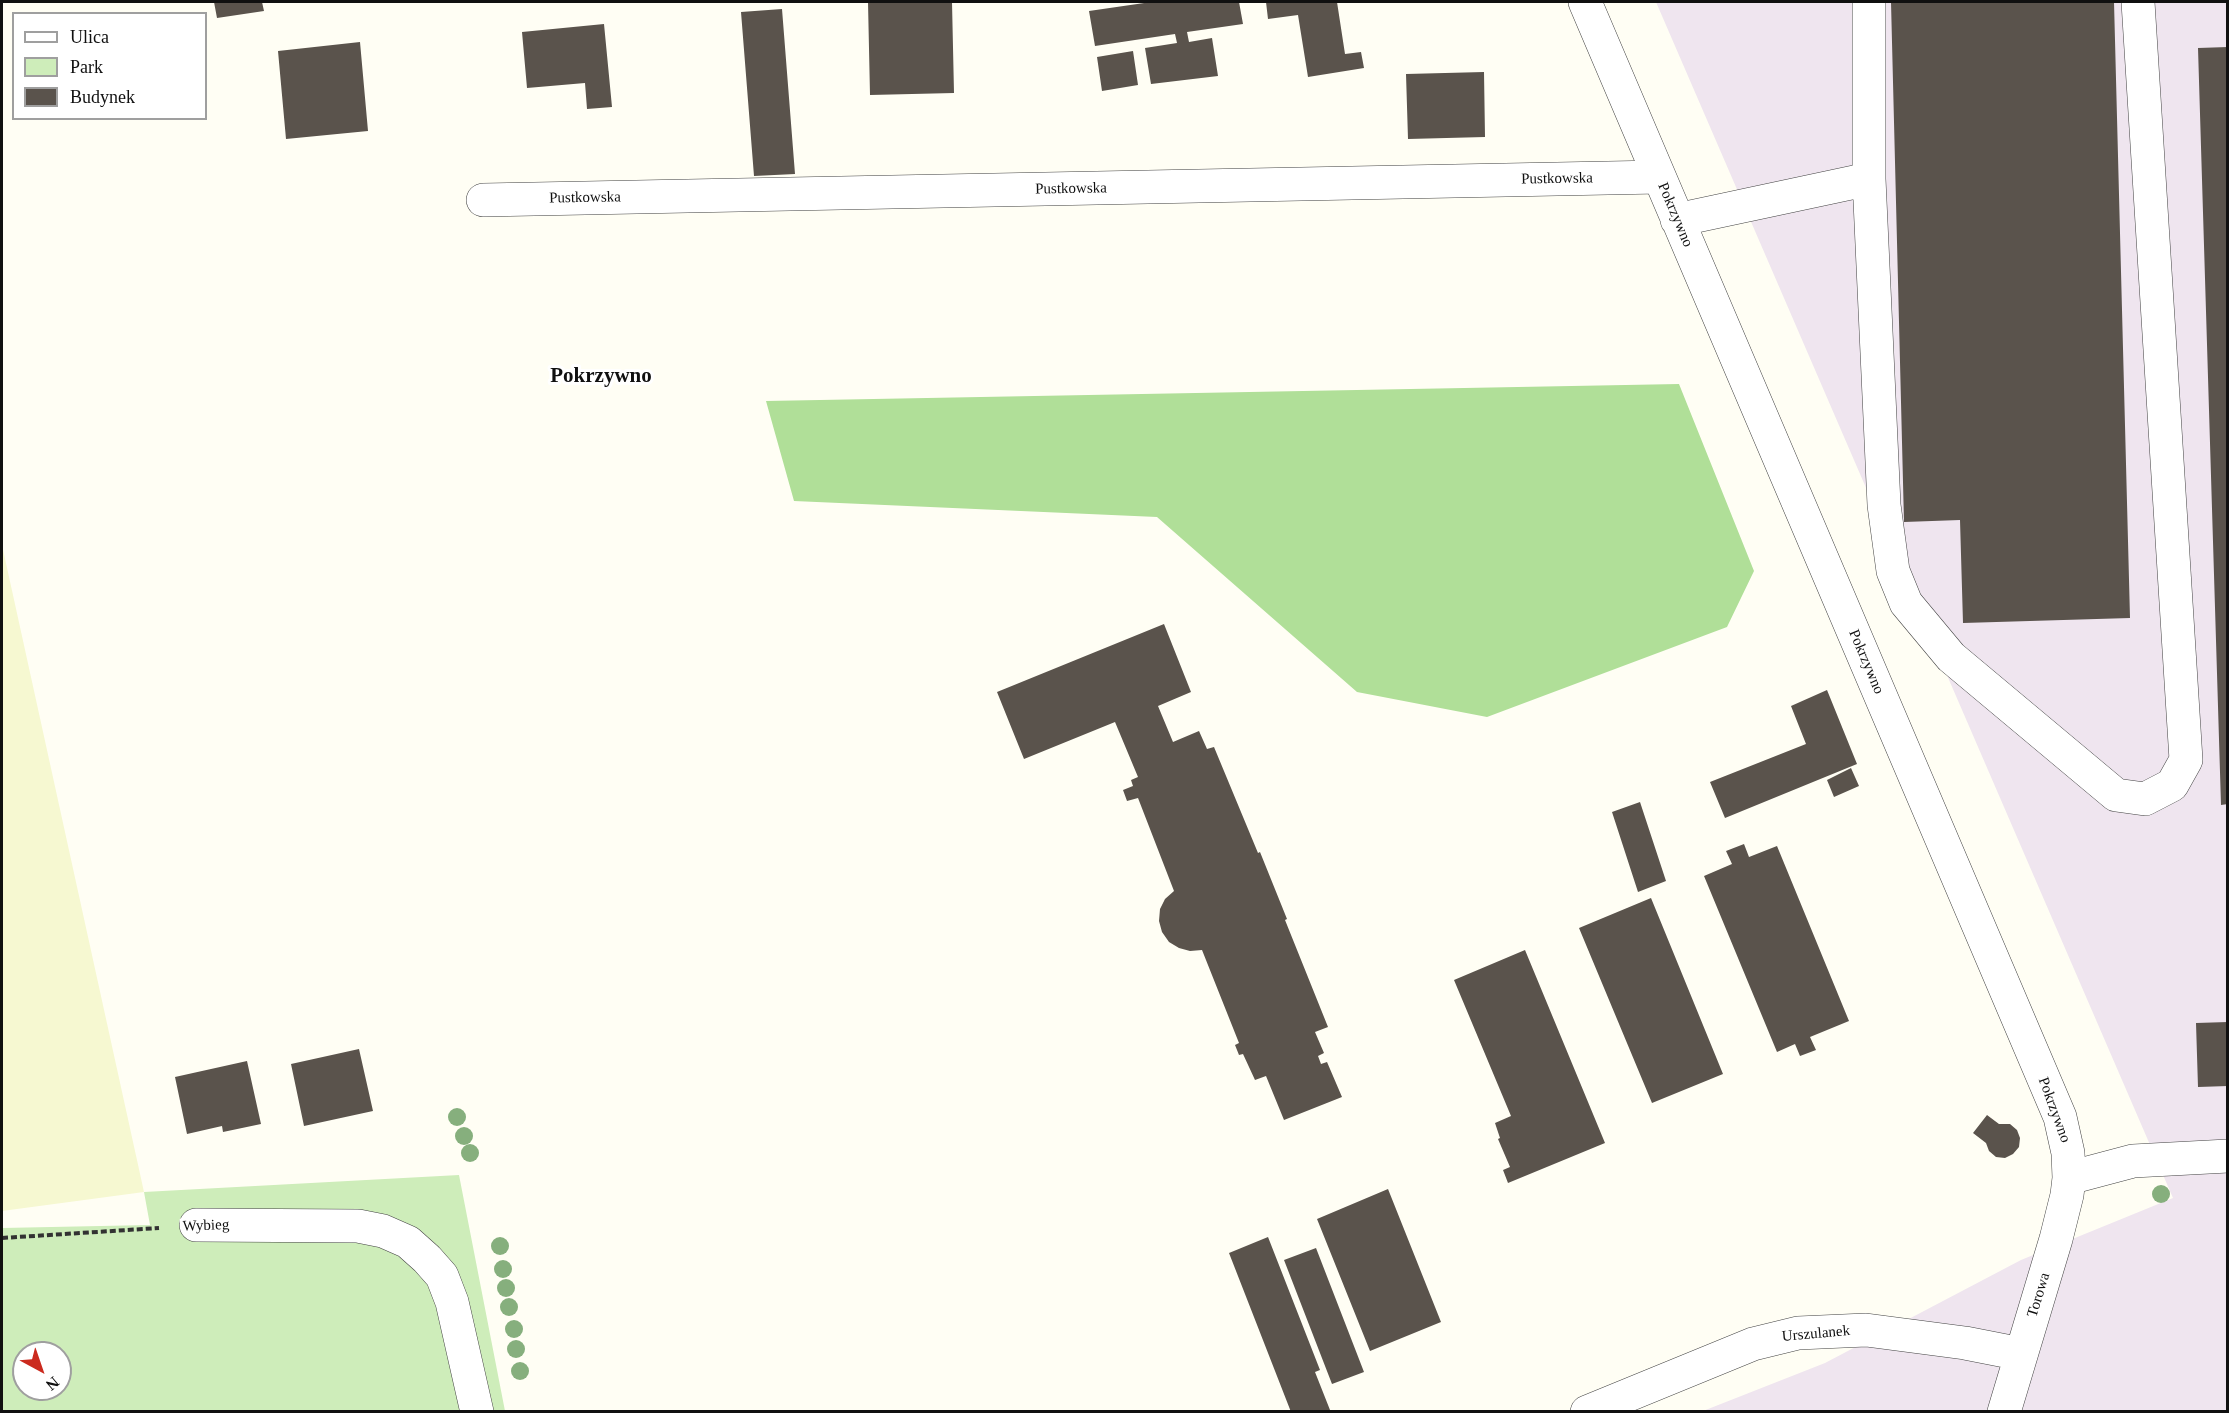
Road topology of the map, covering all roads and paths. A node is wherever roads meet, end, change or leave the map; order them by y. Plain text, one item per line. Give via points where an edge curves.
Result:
1 (1585, 2) edge
2 (1869, 2) edge
3 (2138, 2) edge
4 (1659, 177) junction
5 (1869, 178) junction
6 (483, 201) dead end
7 (1677, 220) junction
8 (2228, 1156) edge
9 (2069, 1178) junction
10 (196, 1226) joint
11 (2, 1238) edge
12 (2021, 1354) junction
13 (477, 1412) edge
14 (1587, 1412) edge
15 (2004, 1412) edge

1 - 4 street, Pokrzywno
2 - 5 street
3 - 5 street via 2186,760 2172,785 2145,799 2116,795 1951,657 1906,603 1893,572 1884,506
4 - 6 street, Pustkowska
4 - 7 street, Pokrzywno
5 - 7 street
7 - 9 street, Pokrzywno via 2060,1117
8 - 9 street via 2133,1161
9 - 12 street, Torowa via 2058,1230
10 - 11 path, Wybieg
10 - 13 street, Wybieg via 358,1226 408,1242 442,1276 455,1312
12 - 14 street, Urszulanek via 1866,1330 1798,1333 1753,1344
12 - 15 street, Torowa

